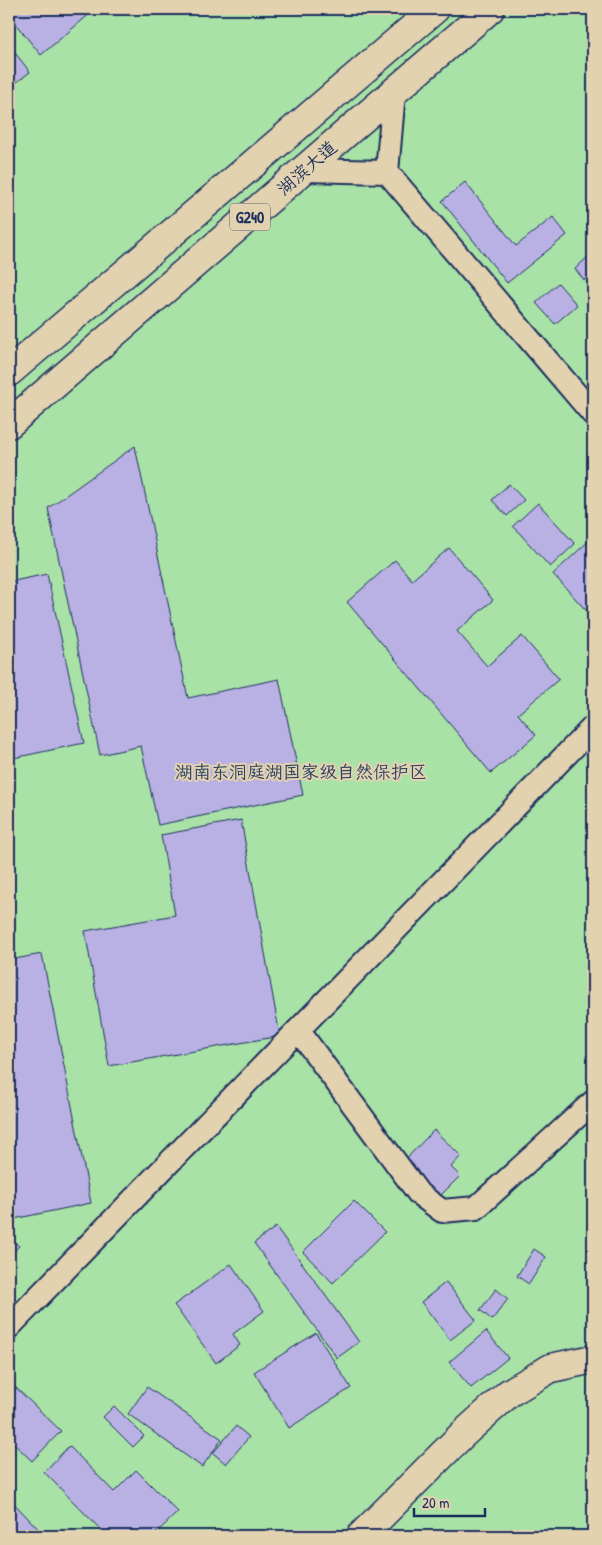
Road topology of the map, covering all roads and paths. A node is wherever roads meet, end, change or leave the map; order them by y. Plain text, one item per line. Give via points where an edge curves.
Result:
1 (435, 9) edge
2 (490, 9) edge
3 (394, 92) junction
4 (304, 170) junction
5 (387, 172) junction
6 (9, 372) edge
7 (593, 414) edge
8 (9, 424) edge
9 (593, 727) edge
10 (298, 1030) junction
11 (593, 1102) edge
12 (9, 1327) edge
13 (593, 1359) edge
14 (360, 1536) edge

1 - 6 main road, G240
2 - 3 main road, 湖滨大道 / G240
3 - 4 main road, 湖滨大道 / G240
3 - 5 street
4 - 5 street
4 - 8 main road, 湖滨大道 / G240
5 - 7 street
9 - 10 street
10 - 11 street via 419,1194 442,1211 476,1208
10 - 12 street
13 - 14 main road via 551,1368 509,1393

